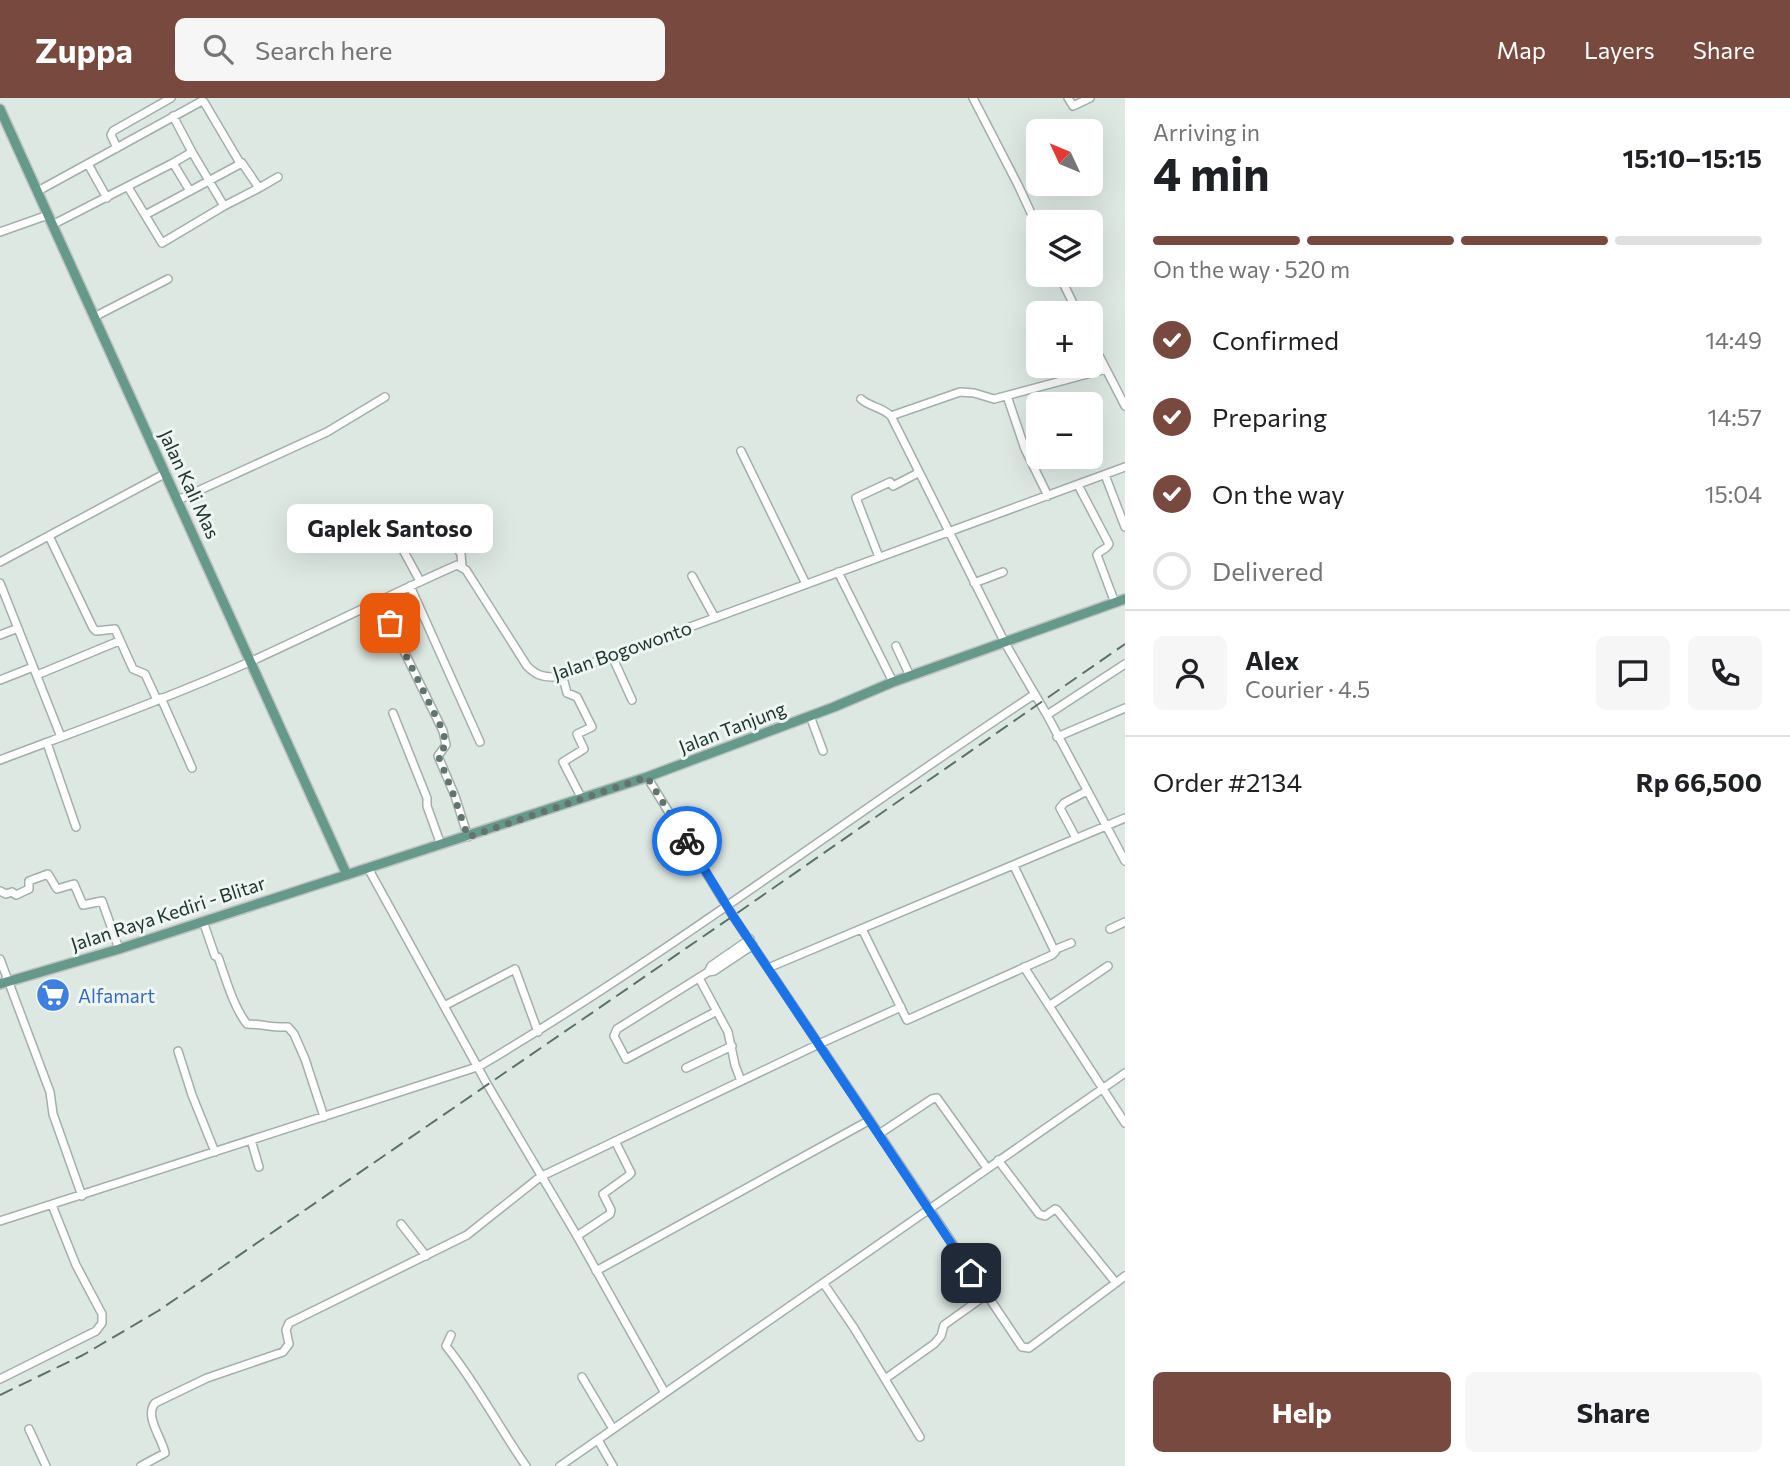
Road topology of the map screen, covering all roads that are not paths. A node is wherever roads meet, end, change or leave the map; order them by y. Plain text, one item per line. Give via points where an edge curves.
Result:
1 (171, 98) edge
2 (974, 98) edge
3 (1068, 98) edge
4 (1090, 98) edge
5 (0, 109) edge
6 (173, 116) junction
7 (117, 148) junction
8 (192, 152) junction
9 (173, 163) junction
10 (240, 163) junction
11 (88, 164) junction
12 (278, 177) dead end
13 (209, 180) junction
14 (128, 187) junction
15 (259, 188) junction
16 (38, 191) junction
17 (190, 191) junction
18 (107, 198) junction
19 (223, 206) junction
20 (1030, 210) edge
21 (48, 215) junction
22 (145, 215) junction
23 (52, 225) junction
24 (0, 232) edge
25 (168, 279) dead end
26 (94, 317) junction
27 (1103, 363) edge
28 (1106, 369) junction
29 (1007, 396) junction
30 (385, 397) dead end
31 (861, 399) dead end
32 (1125, 406) edge
33 (891, 416) junction
34 (741, 451) dead end
35 (1125, 467) edge
36 (166, 473) junction
37 (918, 473) junction
38 (1105, 475) junction
39 (1078, 485) junction
40 (1048, 495) junction
41 (178, 500) junction
42 (1123, 513) edge
43 (443, 526) dead end
44 (1125, 527) edge
45 (948, 532) junction
46 (49, 536) junction
47 (402, 548) dead end
48 (879, 557) junction
49 (0, 562) edge
50 (462, 566) junction
51 (838, 572) junction
52 (1003, 572) dead end
53 (692, 576) dead end
54 (420, 581) junction
55 (0, 583) edge
56 (974, 583) junction
57 (806, 584) junction
58 (410, 586) junction
59 (1120, 601) edge
60 (380, 602) junction
61 (715, 618) junction
62 (18, 628) junction
63 (0, 635) edge
64 (119, 641) junction
65 (1005, 643) junction
66 (896, 646) dead end
67 (612, 656) junction
68 (251, 661) junction
69 (1125, 664) edge
70 (33, 667) junction
71 (562, 674) junction
72 (37, 675) junction
73 (910, 676) junction
74 (0, 680) edge
75 (893, 682) junction
76 (1035, 694) junction
77 (159, 699) junction
78 (632, 700) dead end
79 (1125, 708) edge
80 (393, 713) dead end
81 (1047, 715) junction
82 (810, 716) junction
83 (61, 737) junction
84 (1057, 737) junction
85 (480, 741) dead end
86 (47, 743) junction
87 (823, 751) dead end
88 (0, 760) edge
89 (192, 768) dead end
90 (647, 777) junction
91 (1087, 791) junction
92 (582, 799) junction
93 (1125, 818) edge
94 (1105, 826) junction
95 (76, 827) dead end
96 (468, 837) junction
97 (1076, 838) junction
98 (441, 845) junction
99 (1125, 861) edge
100 (1014, 866) junction
101 (368, 868) junction
102 (347, 875) junction
103 (0, 891) edge
104 (727, 906) junction
105 (202, 921) junction
106 (1125, 922) edge
107 (862, 929) junction
108 (1110, 929) dead end
109 (751, 942) junction
110 (1071, 943) dead end
111 (120, 949) junction
112 (1055, 950) junction
113 (0, 960) edge
114 (1108, 966) dead end
115 (1024, 967) junction
116 (768, 968) junction
117 (699, 978) junction
118 (4, 982) edge
119 (444, 1006) junction
120 (1049, 1006) junction
121 (901, 1007) junction
122 (717, 1011) junction
123 (538, 1032) junction
124 (819, 1044) junction
125 (732, 1046) junction
126 (178, 1051) dead end
127 (478, 1067) junction
128 (686, 1068) dead end
129 (1125, 1073) edge
130 (741, 1081) junction
131 (1104, 1088) junction
132 (324, 1117) junction
133 (870, 1120) junction
134 (1125, 1123) edge
135 (879, 1134) junction
136 (251, 1140) junction
137 (615, 1141) junction
138 (215, 1152) junction
139 (998, 1160) junction
140 (259, 1167) dead end
141 (987, 1168) junction
142 (540, 1177) junction
143 (82, 1196) junction
144 (52, 1205) junction
145 (929, 1209) junction
146 (0, 1221) edge
147 (401, 1224) dead end
148 (577, 1236) junction
149 (426, 1256) junction
150 (596, 1271) junction
151 (1125, 1276) edge
152 (1116, 1283) junction
153 (824, 1284) junction
154 (986, 1295) junction
155 (451, 1335) dead end
156 (582, 1377) dead end
157 (0, 1379) edge
158 (885, 1379) junction
159 (665, 1392) junction
160 (29, 1429) dead end
161 (613, 1429) junction
162 (920, 1437) dead end
163 (598, 1440) junction
164 (46, 1466) edge
165 (141, 1466) edge
166 (526, 1466) edge
167 (560, 1466) edge
168 (613, 1466) edge

1 - 7 street via 113,131
2 - 20 street
3 - 4 street via 1073,106
5 - 16 main road, Jalan Kali Mas
6 - 7 street
6 - 8 street
6 - 10 street via 204,102
7 - 11 street
8 - 9 street
8 - 13 street
9 - 14 street
9 - 17 street
10 - 13 street
10 - 15 street
11 - 16 street
11 - 18 street
12 - 15 street
13 - 17 street
13 - 19 street
14 - 18 street
14 - 22 street
15 - 19 street
16 - 21 main road, Jalan Kali Mas
17 - 22 street
18 - 23 street
19 - 22 street via 162,243
21 - 23 main road, Jalan Kali Mas
21 - 24 street
23 - 26 main road, Jalan Kali Mas
25 - 26 street
26 - 36 main road, Jalan Kali Mas
27 - 28 street
28 - 29 street
28 - 32 street
29 - 33 street via 994,399 960,392
29 - 40 street via 1025,449
30 - 41 street via 327,432
31 - 33 street
33 - 37 street
34 - 57 street
35 - 38 street, Jalan Bogowonto
36 - 41 main road, Jalan Kali Mas
36 - 46 street
37 - 45 street
37 - 48 street via 856,498
38 - 39 street, Jalan Bogowonto
38 - 42 street
39 - 40 street, Jalan Bogowonto
39 - 59 street via 1109,544 1097,555
40 - 45 street, Jalan Bogowonto
41 - 68 main road, Jalan Kali Mas
42 - 44 street
43 - 50 street via 461,554
45 - 48 street, Jalan Bogowonto
45 - 56 street
46 - 49 street
46 - 64 street via 93,628 115,629
47 - 54 street
48 - 51 street, Jalan Bogowonto
50 - 54 street
50 - 71 street, Jalan Bogowonto via 534,674
51 - 57 street, Jalan Bogowonto
51 - 75 street
52 - 56 street
53 - 61 street
54 - 58 street
55 - 62 street
56 - 65 street
57 - 61 street, Jalan Bogowonto
58 - 60 street
58 - 85 street
59 - 65 main road, Jalan Tanjung
60 - 68 street
60 - 96 street via 443,731 446,745 438,755
61 - 67 street, Jalan Bogowonto
62 - 63 street
62 - 70 street
64 - 72 street
64 - 77 street via 133,669 145,674
65 - 73 main road, Jalan Tanjung
65 - 76 street
66 - 73 street
67 - 71 street, Jalan Bogowonto
67 - 78 street
68 - 77 street
68 - 102 main road, Jalan Kali Mas
69 - 81 street
70 - 72 street
70 - 74 street
71 - 92 street via 567,693 577,697 592,727 577,734 584,749 563,762
72 - 83 street
73 - 75 main road, Jalan Tanjung
75 - 82 main road, Jalan Tanjung
76 - 81 street
76 - 104 street
77 - 83 street
77 - 89 street
79 - 84 street
80 - 98 street
81 - 84 street
82 - 87 street
82 - 90 main road, Jalan Tanjung
83 - 86 street
84 - 91 street
86 - 88 street
86 - 95 street
90 - 92 main road, Jalan Tanjung
90 - 104 street
91 - 94 street
91 - 97 street via 1060,808
92 - 96 main road, Jalan Tanjung
93 - 94 street
94 - 97 street
94 - 99 street
96 - 98 main road, Jalan Tanjung
97 - 100 street
98 - 101 main road, Jalan Tanjung
100 - 107 street
100 - 112 street
101 - 102 main road, Jalan Tanjung
101 - 119 street
102 - 105 main road, Jalan Raya Kediri - Blitar
103 - 111 street via 16,895 29,890 29,881 48,874 57,889 74,884 83,905 102,901
104 - 109 street
104 - 123 street
105 - 111 main road, Jalan Raya Kediri - Blitar
105 - 132 street via 247,1024 288,1027 294,1034
106 - 108 street
107 - 116 street
107 - 121 street
109 - 116 street
109 - 117 street
110 - 112 street
111 - 118 main road, Jalan Raya Kediri - Blitar
112 - 115 street via 1052,956
113 - 118 street
114 - 120 street
115 - 120 street
115 - 121 street via 907,1020
116 - 124 street
117 - 122 street
117 - 122 street via 617,1029 614,1036 622,1054 629,1058
118 - 143 street via 50,1092 53,1114
119 - 123 street via 515,969
119 - 127 street
120 - 131 street
121 - 124 street
122 - 125 street
123 - 127 street
124 - 130 street
124 - 133 street
125 - 128 street
125 - 130 street
126 - 138 street
127 - 132 street
127 - 142 street
129 - 131 street
130 - 137 street
131 - 134 street
131 - 139 street
132 - 136 street
133 - 135 street
133 - 150 street
135 - 141 street via 937,1098
135 - 145 street
136 - 138 street
136 - 140 street
137 - 142 street
137 - 148 street via 631,1172 603,1194 610,1214
138 - 143 street
139 - 141 street
139 - 152 street via 1039,1214 1044,1217 1059,1211
141 - 145 street
142 - 148 street
142 - 149 street via 474,1231
143 - 144 street
144 - 146 street
144 - 157 street via 102,1323 96,1331
145 - 153 street
145 - 154 street
147 - 149 street
148 - 150 street
149 - 165 street via 289,1323 289,1344 283,1352 207,1378 155,1403 151,1415 165,1453
150 - 159 street
151 - 152 street
152 - 154 street via 1026,1349
153 - 158 street
153 - 159 street
154 - 158 street via 944,1325 934,1344
155 - 166 street via 446,1346
156 - 161 street
158 - 162 street
159 - 161 street
160 - 164 street
161 - 163 street
163 - 167 street
163 - 168 street

